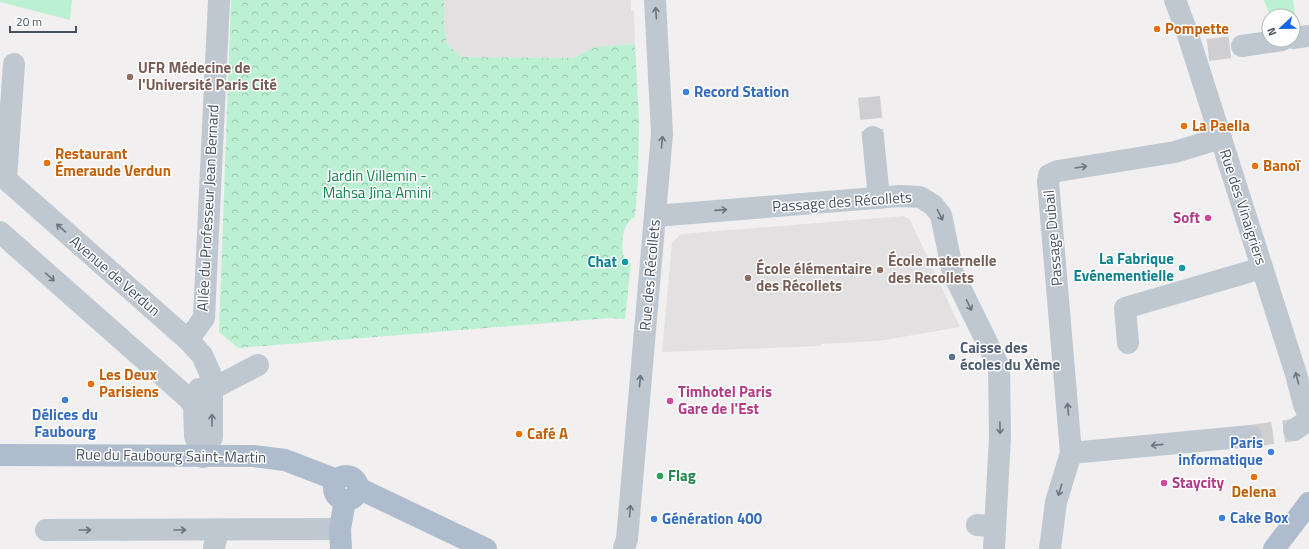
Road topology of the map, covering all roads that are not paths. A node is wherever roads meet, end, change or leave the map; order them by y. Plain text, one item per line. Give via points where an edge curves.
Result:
1 (219, 0) edge
2 (655, 0) edge
3 (1175, 0) edge
4 (1261, 43) edge
5 (1242, 46) tunnel mouth
6 (14, 64) dead end
7 (880, 137) tunnel mouth
8 (1221, 138) junction
9 (3, 177) edge
10 (886, 198) junction
11 (655, 216) junction
12 (0, 232) edge
13 (1262, 268) junction
14 (188, 340) junction
15 (1128, 343) dead end
16 (258, 365) dead end
17 (212, 389) junction
18 (178, 390) junction
19 (1304, 422) edge
20 (1252, 436) tunnel mouth
21 (1071, 453) junction
22 (0, 455) edge
23 (203, 457) junction
24 (352, 494) junction
25 (1309, 503) edge
26 (46, 530) dead end
27 (216, 539) edge
28 (340, 539) edge
29 (486, 549) edge
30 (624, 549) edge
31 (994, 549) edge
32 (1050, 549) edge
33 (1274, 549) edge

1 - 14 street, Allée du Professeur Jean Bernard via 204,318
11 -> 2 street, Rue des Récollets via 662,134
3 - 8 street, Rue des Vinaigriers via 1201,52
4 - 5 street
6 - 9 street
7 - 10 street
8 - 13 street, Rue des Vinaigriers
21 -> 8 street, Passage Dubail via 1049,175 1058,171 1175,152
14 -> 9 street, Avenue de Verdun
11 -> 10 street, Passage des Récollets
10 -> 31 street, Passage des Récollets via 920,197 933,205 941,215 953,273 999,367 1000,436 986,525
30 -> 11 street, Rue des Récollets via 627,539
12 -> 18 street
13 - 15 street via 1125,308
19 -> 13 street, Rue des Vinaigriers via 1304,405 1296,374
14 - 17 street, Avenue de Verdun via 208,366
16 - 17 street
17 - 18 street
23 -> 17 street, Avenue de Verdun via 212,437
18 - 23 street via 194,406 195,436
20 -> 21 street
21 -> 32 street, Passage Dubail via 1056,502
22 - 23 main road, Rue du Faubourg Saint-Martin
23 - 24 main road, Rue du Faubourg Saint-Martin via 253,456 285,460 337,480 348,476 357,482
24 - 28 main road
24 - 29 main road
25 - 33 main road
26 -> 27 street
27 - 28 street

